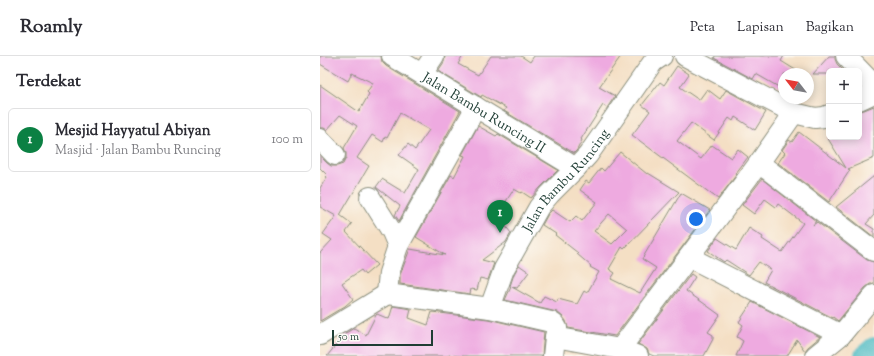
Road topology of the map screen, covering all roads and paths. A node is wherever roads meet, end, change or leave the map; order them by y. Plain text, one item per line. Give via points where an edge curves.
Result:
1 (392, 56) edge
2 (434, 56) edge
3 (662, 56) edge
4 (685, 56) edge
5 (846, 56) edge
6 (422, 74) junction
7 (874, 85) edge
8 (874, 93) edge
9 (862, 99) edge
10 (476, 108) junction
11 (794, 113) junction
12 (826, 116) edge
13 (320, 139) edge
14 (335, 155) dead end
15 (759, 163) junction
16 (576, 168) junction
17 (370, 197) dead end
18 (398, 246) junction
19 (874, 251) edge
20 (689, 257) junction
21 (387, 294) junction
22 (874, 296) edge
23 (490, 308) junction
24 (320, 335) edge
25 (841, 335) junction
26 (554, 346) edge
27 (629, 353) edge
28 (815, 356) edge

1 - 6 street, Jalan Bambu Runcing II
2 - 6 street
3 - 16 street, Jalan Bambu Runcing via 653,62 588,155
4 - 11 street
5 - 7 street
6 - 10 street, Jalan Bambu Runcing II
8 - 9 street
10 - 16 street, Jalan Bambu Runcing II
10 - 18 street
11 - 12 street via 815,118
11 - 15 street
13 - 14 street
15 - 19 street
15 - 20 street
16 - 23 street, Jalan Bambu Runcing via 539,207 504,269
17 - 18 street
18 - 21 street via 389,273
20 - 25 street
20 - 27 street
21 - 23 street
21 - 24 street
22 - 25 street
23 - 26 street via 551,322 557,328
25 - 28 street
26 - 27 street

